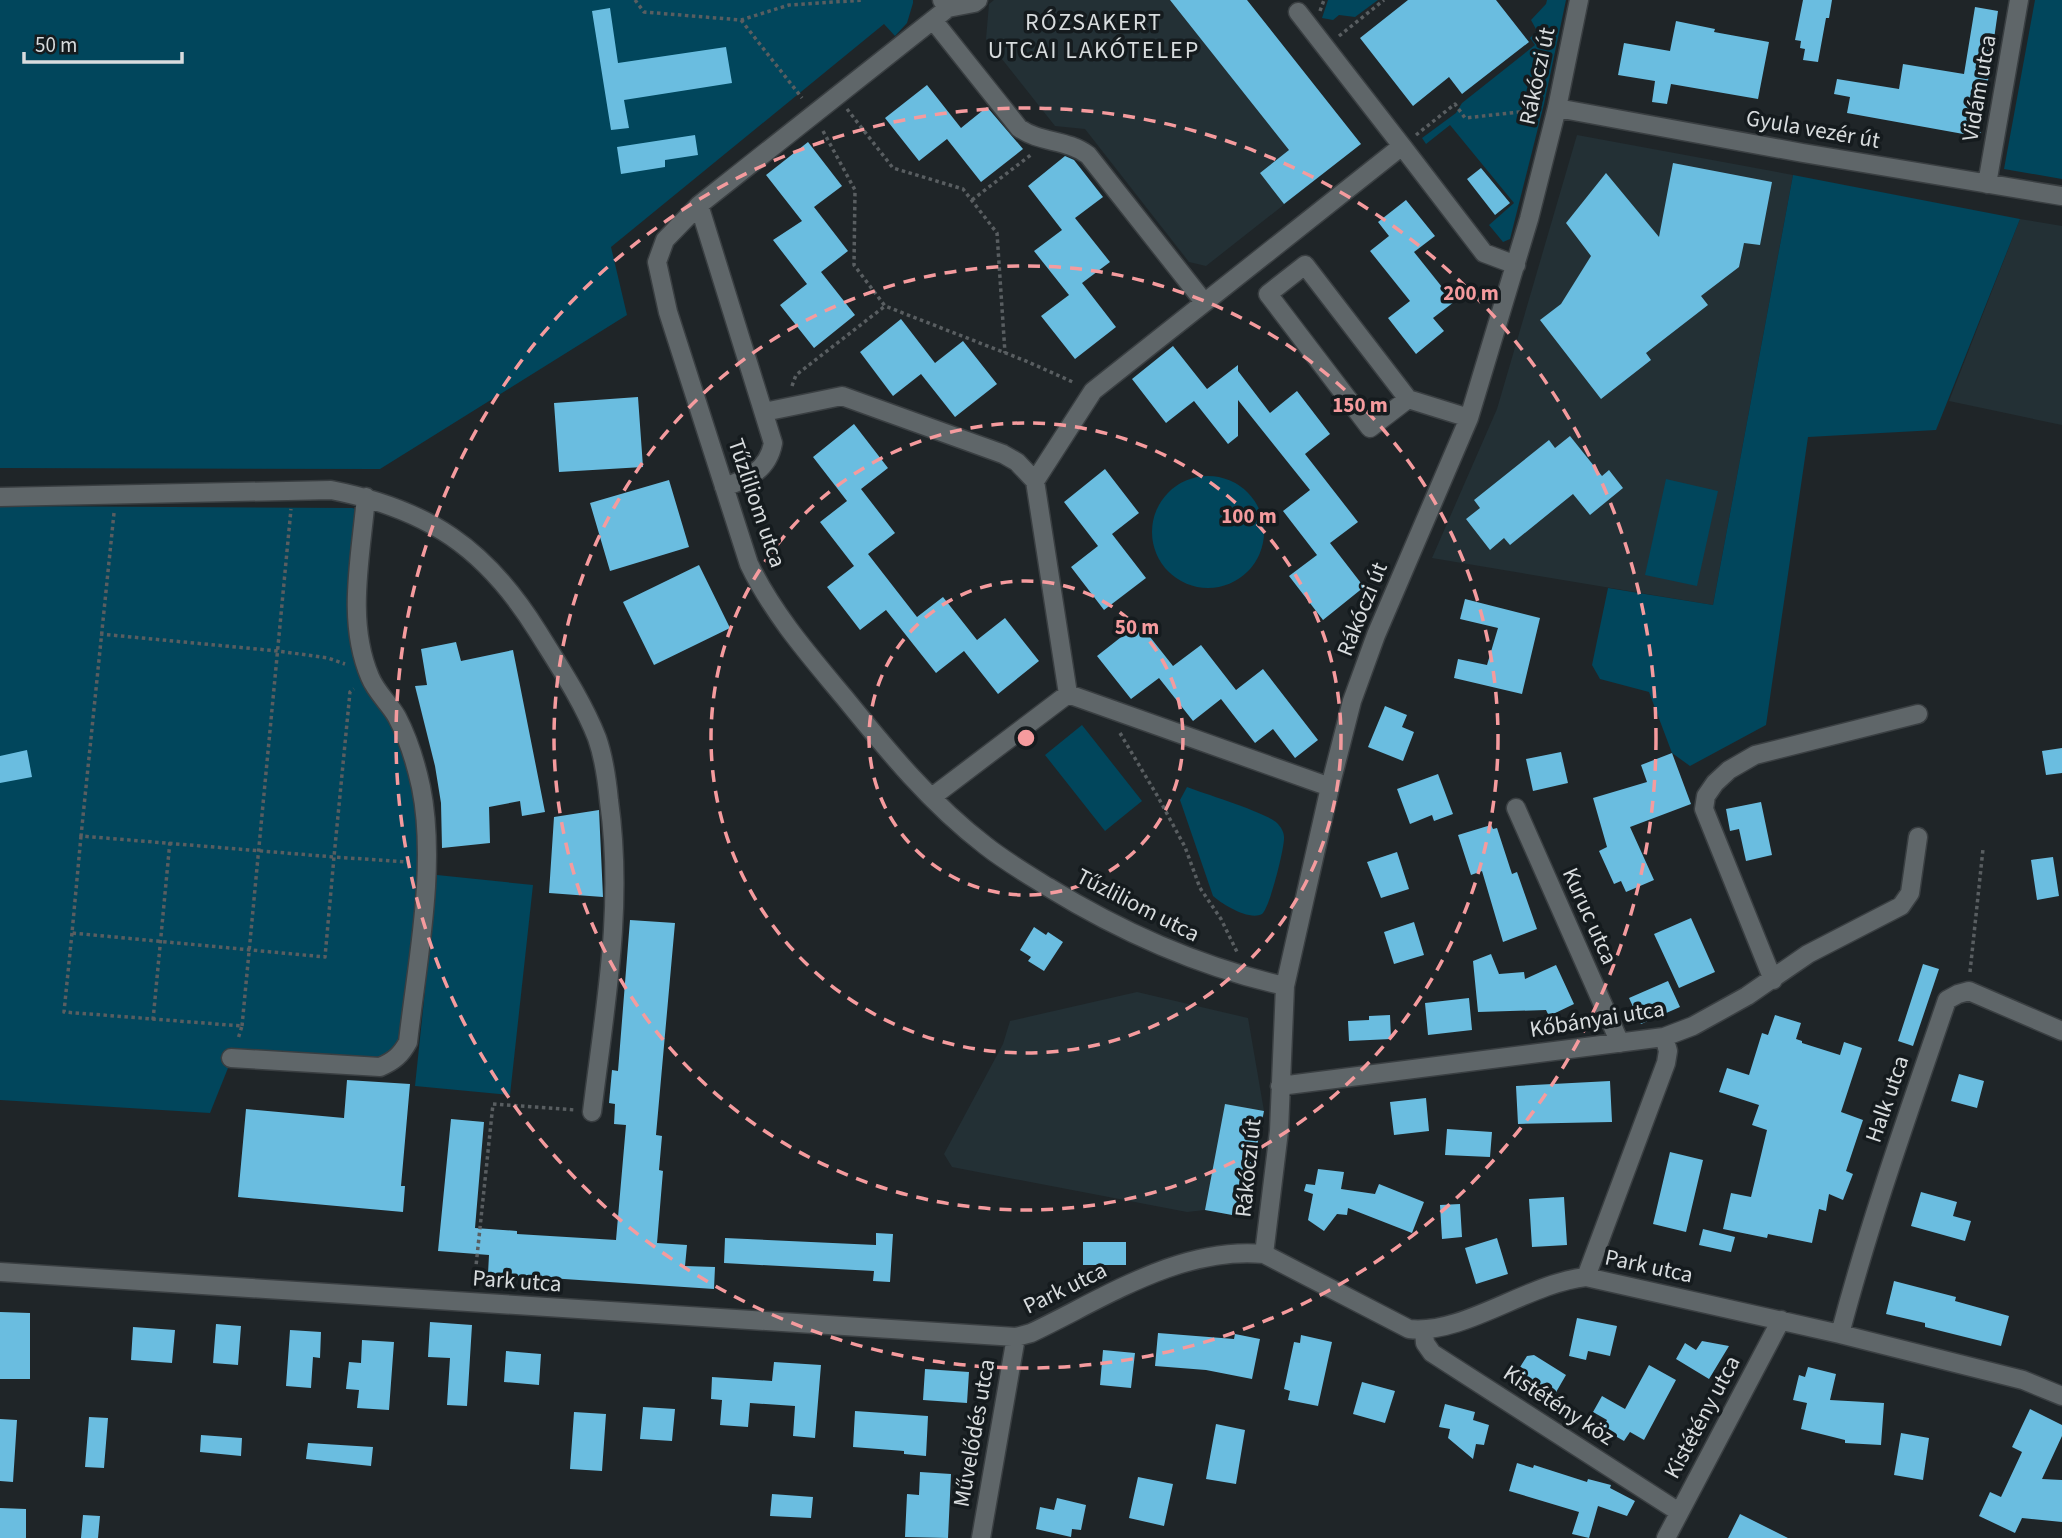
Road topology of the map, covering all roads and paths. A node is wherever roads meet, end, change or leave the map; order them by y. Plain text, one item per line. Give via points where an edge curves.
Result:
1 (635, 0) edge
2 (864, 0) edge
3 (978, 0) edge
4 (1384, 0) edge
5 (1579, 0) edge
6 (2018, 0) edge
7 (945, 4) edge
8 (1298, 12) dead end
9 (741, 20) junction
10 (933, 20) junction
11 (1325, 47) junction
12 (837, 96) junction
13 (1557, 108) junction
14 (814, 114) junction
15 (1051, 140) junction
16 (1402, 146) junction
17 (1987, 184) junction
18 (2062, 196) edge
19 (972, 200) junction
20 (699, 205) junction
21 (1516, 265) junction
22 (1248, 268) junction
23 (1268, 293) junction
24 (1204, 302) junction
25 (885, 306) junction
26 (1005, 353) junction
27 (1093, 391) junction
28 (1408, 399) junction
29 (785, 407) junction
30 (764, 412) junction
31 (1469, 418) junction
32 (1035, 481) junction
33 (724, 487) junction
34 (293, 490) junction
35 (116, 494) junction
36 (0, 497) edge
37 (366, 497) junction
38 (100, 634) junction
39 (278, 651) junction
40 (369, 674) junction
41 (1068, 694) junction
42 (1125, 714) junction
43 (1918, 714) dead end
44 (1330, 787) junction
45 (932, 797) junction
46 (1516, 808) dead end
47 (81, 836) junction
48 (1918, 837) dead end
49 (170, 841) junction
50 (1983, 849) dead end
51 (259, 850) junction
52 (334, 857) junction
53 (427, 863) junction
54 (72, 933) junction
55 (160, 940) junction
56 (248, 950) junction
57 (1250, 978) junction
58 (1773, 979) junction
59 (1285, 986) junction
60 (1969, 992) junction
61 (153, 1020) junction
62 (242, 1026) junction
63 (2062, 1031) edge
64 (1664, 1038) junction
65 (1619, 1043) junction
66 (231, 1058) joint
67 (1280, 1086) junction
68 (592, 1112) joint
69 (1264, 1254) junction
70 (0, 1272) edge
71 (1586, 1277) junction
72 (474, 1287) dead end
73 (1781, 1320) junction
74 (1424, 1331) junction
75 (1840, 1334) junction
76 (1016, 1337) junction
77 (2062, 1396) edge
78 (1679, 1512) junction
79 (981, 1538) edge
80 (1666, 1538) edge

1 - 9 path via 644,12
2 - 9 path via 789,5
3 - 7 street, Tűzliliom utca
4 - 11 path
5 - 13 street, Rákóczi út
6 - 17 street, Vidám utca
7 - 10 street, Tűzliliom utca
8 - 11 street
9 - 14 path
10 - 12 street, Tűzliliom utca
10 - 15 street via 1019,128
11 - 16 street
12 - 14 street, Tűzliliom utca
12 - 19 path via 893,168 963,189
13 - 16 path via 1465,118 1455,104
13 - 17 street, Gyula vezér út
13 - 21 street, Rákóczi út
14 - 20 street, Tűzliliom utca
14 - 25 path via 855,191 854,265
15 - 19 path
15 - 24 street via 1076,146 1088,155
16 - 21 street via 1484,253
16 - 22 street
17 - 18 street, Gyula vezér út
19 - 26 path via 997,233
20 - 30 street
20 - 33 street, Tűzliliom utca via 665,240 657,262 668,312
21 - 31 street, Rákóczi út
22 - 23 street
22 - 24 street
23 - 28 street via 1305,265
23 - 28 street via 1370,428
24 - 27 street
25 - 26 path
25 - 29 path via 796,375
26 - 27 path
27 - 32 street
28 - 31 street
29 - 30 street
29 - 32 street via 842,396 1003,454
30 - 33 street via 773,443 771,458 747,480
31 - 44 street, Rákóczi út via 1376,635 1352,701
32 - 41 street
33 - 45 street, Tűzliliom utca via 749,564 775,610 895,760
34 - 35 street
34 - 37 street via 331,490
34 - 39 path
35 - 36 street
35 - 38 path
37 - 40 street via 356,609 359,642
37 - 68 street via 409,512 491,568 532,623 598,741 613,827 616,883
38 - 39 path
38 - 47 path
39 - 40 path via 328,658
39 - 51 path
40 - 52 path via 350,692
40 - 53 street via 396,716 410,749 421,786
41 - 42 street
41 - 45 street
42 - 44 street
42 - 57 path via 1120,734 1185,847 1200,888
43 - 58 street via 1755,755 1729,769 1706,796 1704,809
44 - 59 street, Rákóczi út
45 - 57 street, Tűzliliom utca via 986,847 1083,909 1156,946
46 - 65 street, Kuruc utca
47 - 49 path
47 - 54 path
48 - 58 street, Kőbányai utca via 1910,893 1901,906 1808,954
49 - 51 path
49 - 55 path
50 - 60 path
51 - 52 path
51 - 56 path
52 - 53 path
52 - 56 path via 326,957
53 - 66 street via 408,1042 401,1054 380,1067
54 - 55 path
54 - 61 path via 64,1012
55 - 56 path
55 - 61 path
56 - 62 path
57 - 59 street, Tűzliliom utca
58 - 64 street, Kőbányai utca
59 - 67 street, Rákóczi út
60 - 63 street
60 - 75 street, Halk utca via 1947,1000 1881,1190
61 - 62 path
62 - 66 path
64 - 65 street, Kőbányai utca
64 - 71 street via 1666,1063
65 - 67 street, Kőbányai utca
67 - 69 street, Rákóczi út
68 - 72 path via 493,1104
69 - 74 street, Park utca via 1392,1321
69 - 76 street, Park utca via 1240,1252 1179,1265
70 - 76 street, Park utca
71 - 73 street, Park utca
71 - 74 street, Park utca via 1568,1279
73 - 75 street, Park utca
73 - 78 street, Kistétény utca
74 - 78 street, Kistétény köz via 1425,1343 1433,1353
75 - 77 street, Park utca via 2022,1380
76 - 79 street, Művelődés utca
78 - 80 street, Kistétény utca

